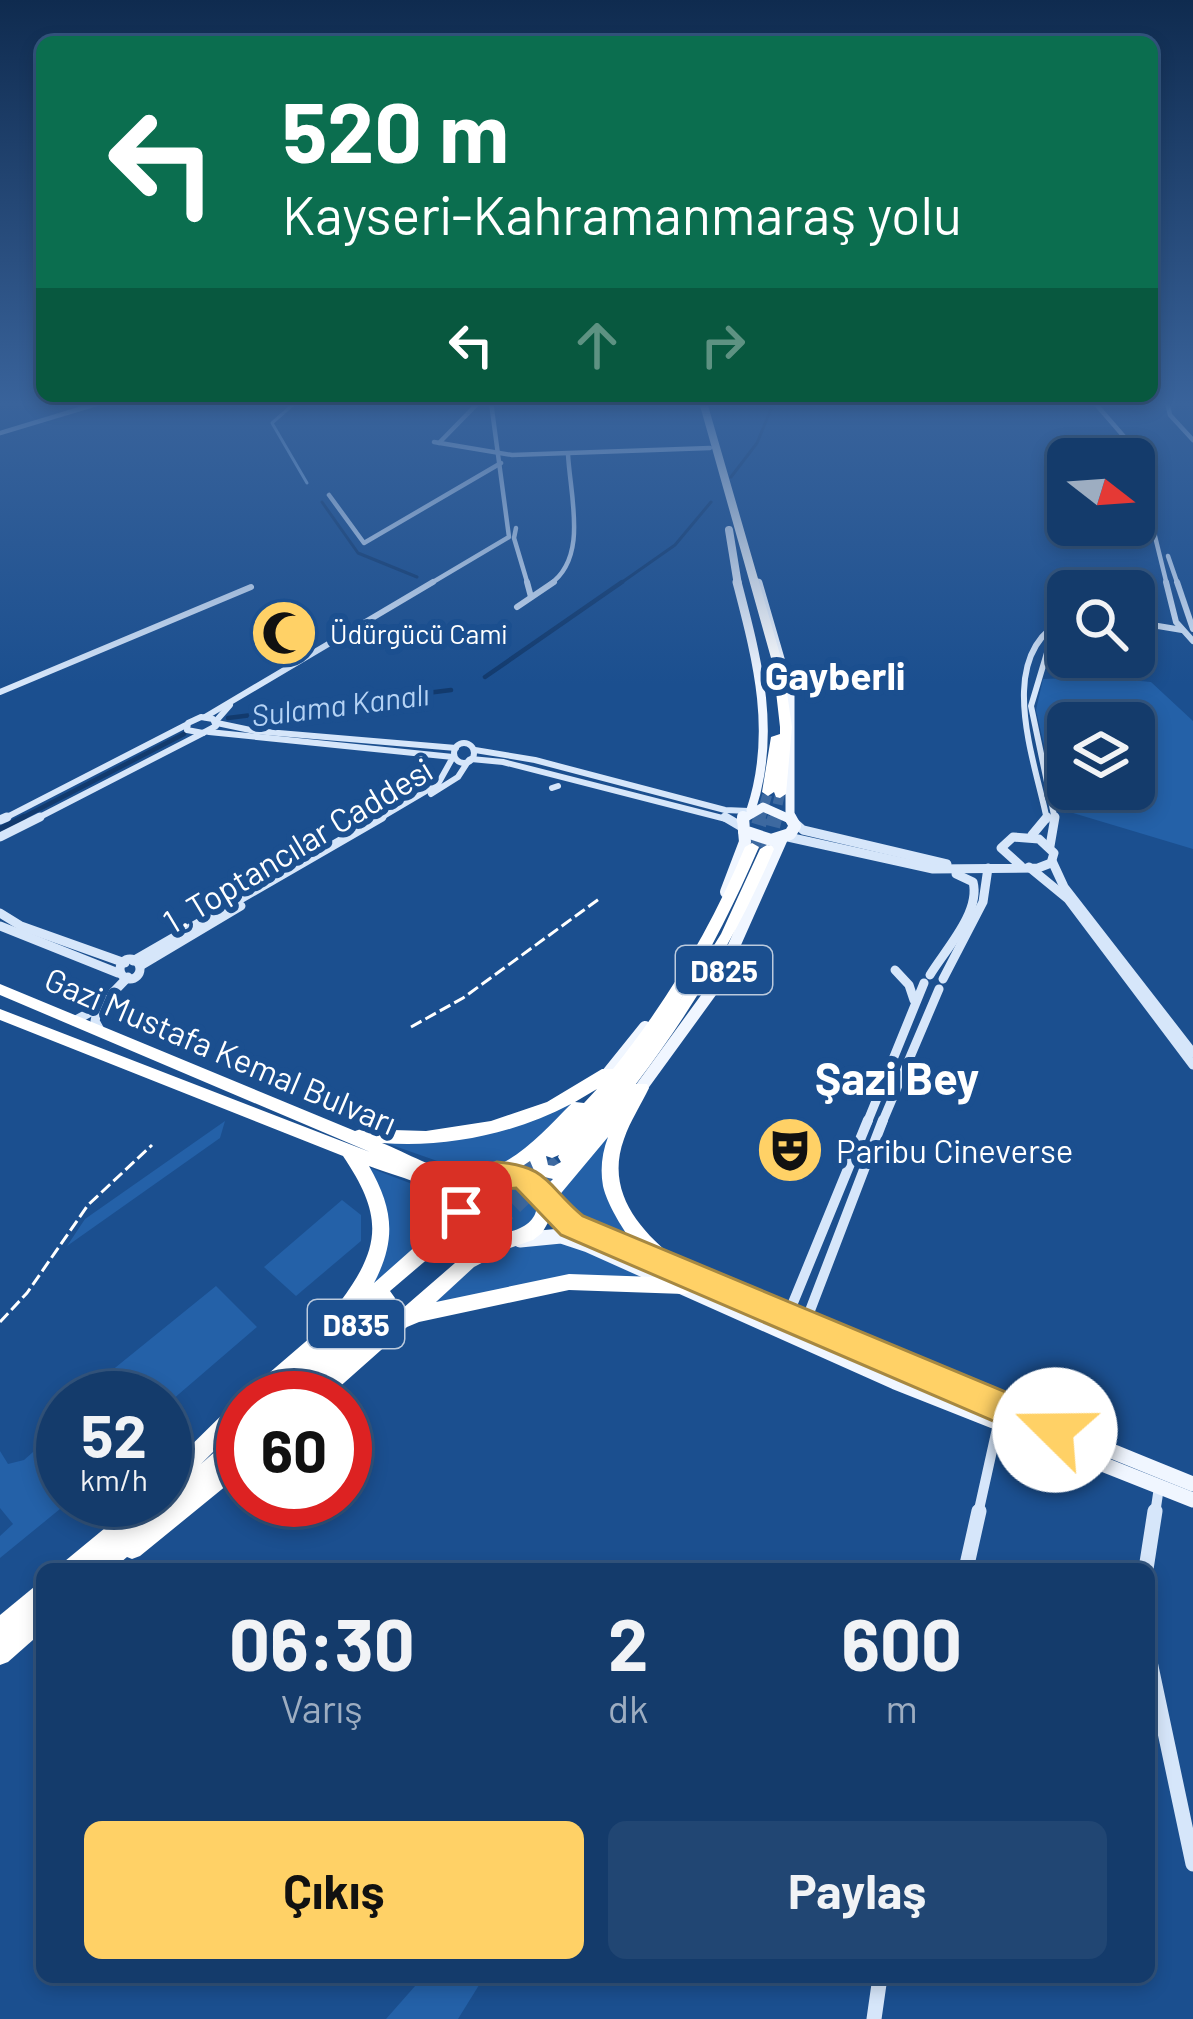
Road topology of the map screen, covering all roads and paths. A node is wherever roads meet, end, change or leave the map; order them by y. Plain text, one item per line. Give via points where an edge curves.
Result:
1 (330, 496) edge
2 (441, 496) edge
3 (505, 496) edge
4 (508, 496) edge
5 (570, 496) edge
6 (721, 496) edge
7 (728, 496) edge
8 (1145, 496) edge
9 (1153, 496) edge
10 (514, 538) junction
11 (251, 586) dead end
12 (531, 597) junction
13 (517, 607) dead end
14 (1155, 621) edge
15 (1176, 622) junction
16 (1155, 623) edge
17 (1189, 629) edge
18 (1047, 633) edge
19 (1193, 641) edge
20 (326, 649) junction
21 (1047, 653) edge
22 (0, 692) edge
23 (205, 717) junction
24 (217, 722) junction
25 (187, 725) junction
26 (206, 732) junction
27 (454, 753) junction
28 (472, 756) junction
29 (442, 786) junction
30 (773, 795) junction
31 (750, 810) junction
32 (792, 819) junction
33 (0, 820) edge
34 (1026, 836) junction
35 (0, 837) edge
36 (784, 837) junction
37 (751, 838) junction
38 (1050, 847) junction
39 (1002, 850) junction
40 (1052, 861) junction
41 (1025, 867) junction
42 (988, 868) junction
43 (933, 869) junction
44 (973, 882) junction
45 (987, 885) junction
46 (0, 914) edge
47 (0, 926) edge
48 (129, 968) junction
49 (895, 970) dead end
50 (927, 979) junction
51 (941, 984) junction
52 (0, 989) edge
53 (915, 1004) junction
54 (98, 1008) junction
55 (0, 1014) edge
56 (74, 1021) junction
57 (100, 1032) junction
58 (1193, 1053) edge
59 (1193, 1065) edge
60 (608, 1073) junction
61 (641, 1088) junction
62 (261, 1108) junction
63 (344, 1141) junction
64 (558, 1154) junction
65 (492, 1176) junction
66 (545, 1202) junction
67 (462, 1215) junction
68 (512, 1241) junction
69 (449, 1255) junction
70 (671, 1265) junction
71 (684, 1286) junction
72 (788, 1315) junction
73 (399, 1322) junction
74 (806, 1322) junction
75 (326, 1334) junction
76 (284, 1371) edge
77 (304, 1371) edge
78 (322, 1371) edge
79 (344, 1371) edge
80 (998, 1424) junction
81 (216, 1436) edge
82 (216, 1445) edge
83 (192, 1460) edge
84 (216, 1464) edge
85 (192, 1465) edge
86 (216, 1482) edge
87 (1193, 1484) edge
88 (1159, 1487) junction
89 (1193, 1500) edge
90 (123, 1527) edge
91 (80, 1563) edge
92 (105, 1563) edge
93 (108, 1563) edge
94 (967, 1563) edge
95 (1147, 1563) edge
96 (36, 1600) edge
97 (36, 1622) edge
98 (0, 1630) edge
99 (0, 1654) edge
100 (1155, 1685) edge
101 (1193, 1864) edge
102 (879, 1983) edge
103 (874, 2019) edge

1 - 2 street via 364,543
3 - 20 street via 509,537
4 - 10 street
5 - 12 street via 574,556 561,578
6 - 30 highway via 774,697
7 - 30 highway via 783,692 785,758
8 - 15 street
9 - 17 street
10 - 12 street
10 - 20 street
11 - 22 street
12 - 13 street
14 - 15 street
15 - 17 street
16 - 17 street
17 - 19 street
18 - 34 street via 1020,691 1048,819
20 - 23 street
20 - 24 street via 233,703
21 - 38 street via 1031,706 1056,811
23 - 24 street
23 - 25 street
24 - 26 street
24 - 27 street
25 - 26 street
25 - 33 street
26 - 27 street
26 - 35 street
27 - 28 street
27 - 29 street, 1. Toptancılar Caddesi
28 - 29 street, 1. Toptancılar Caddesi
28 - 31 street via 535,760
28 - 37 street via 721,814
29 - 48 street, 1. Toptancılar Caddesi
30 - 31 main road, D825
30 - 32 main road
31 - 32 main road via 771,808
31 - 37 main road, D825 via 741,818
32 - 36 main road, D825
32 - 39 street via 803,830 949,864 990,861
34 - 38 street
34 - 39 street via 1006,839
36 - 37 main road
36 - 43 street
36 - 61 main road, D825 via 718,982
37 - 60 main road, D825 via 709,929
37 - 64 highway via 738,918 687,1006
38 - 40 street
39 - 41 street
40 - 41 street
40 - 58 street
41 - 42 street
41 - 59 street via 1068,899
42 - 43 street
42 - 45 street
43 - 44 street
44 - 45 street via 979,876
44 - 50 street via 969,912
45 - 51 street
46 - 48 street
47 - 48 street
48 - 54 street, 1. Toptancılar Caddesi
49 - 53 street
50 - 51 street
50 - 53 street
51 - 74 street
52 - 56 highway, Gazi Mustafa Kemal Bulvarı / D825
53 - 72 street
54 - 56 street, 1. Toptancılar Caddesi
54 - 57 street
55 - 62 highway, Gazi Mustafa Kemal Bulvarı / D825
56 - 57 highway, Gazi Mustafa Kemal Bulvarı / D825
57 - 62 highway, Gazi Mustafa Kemal Bulvarı / D825
60 - 63 highway, D825 via 560,1105 451,1136
60 - 64 highway, D825
61 - 64 highway, D825
61 - 70 highway via 610,1154 614,1189 628,1229
62 - 63 highway, Gazi Mustafa Kemal Bulvarı / D825
63 - 65 highway, Gazi Mustafa Kemal Bulvarı / D825 via 449,1178
63 - 67 highway, Gazi Mustafa Kemal Bulvarı / D825 via 441,1187
63 - 75 highway via 380,1201 381,1237 365,1286
64 - 65 highway, D825
64 - 66 highway, D825
65 - 66 highway via 527,1179
65 - 67 highway via 469,1189
66 - 68 highway via 537,1227
66 - 70 main road via 572,1226
67 - 68 highway via 474,1235
67 - 69 highway
68 - 69 highway
68 - 71 main road via 561,1236
69 - 73 highway
69 - 75 highway
69 - 77 highway, D835
69 - 78 highway, D835
70 - 72 main road
71 - 73 highway via 569,1282
71 - 80 main road
72 - 74 main road
73 - 79 highway
74 - 87 main road
75 - 76 highway
80 - 88 main road
80 - 94 street
81 - 83 highway
82 - 85 highway
84 - 92 highway
86 - 93 highway
88 - 89 main road
88 - 95 street
90 - 91 highway
96 - 98 highway
97 - 99 highway
100 - 101 street
102 - 103 street

